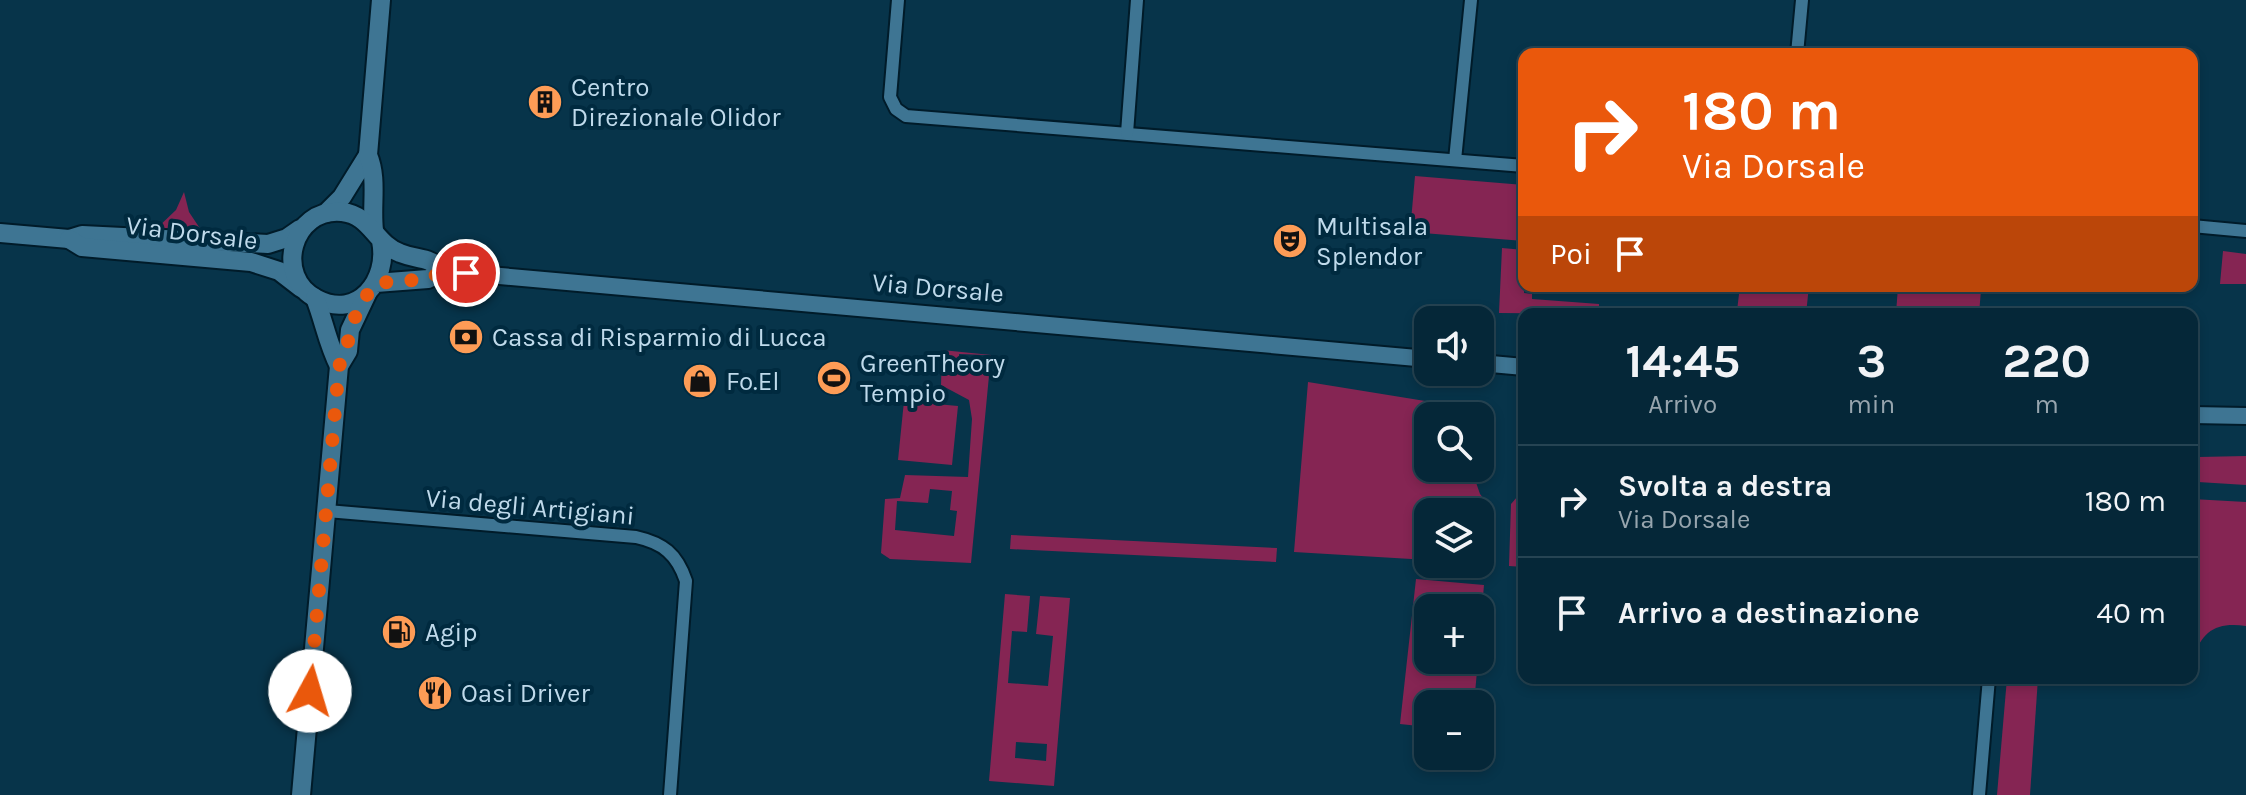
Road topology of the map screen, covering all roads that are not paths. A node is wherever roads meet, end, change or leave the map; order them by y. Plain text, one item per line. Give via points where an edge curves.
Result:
1 (381, 0) edge
2 (898, 0) edge
3 (1137, 0) edge
4 (1471, 0) edge
5 (1802, 0) edge
6 (1798, 48) edge
7 (1127, 133) junction
8 (368, 155) junction
9 (1455, 160) junction
10 (1518, 165) edge
11 (326, 213) junction
12 (304, 226) junction
13 (2198, 227) edge
14 (2246, 231) edge
15 (0, 233) edge
16 (378, 236) junction
17 (69, 239) junction
18 (444, 271) junction
19 (372, 288) junction
20 (310, 294) junction
21 (1414, 358) edge
22 (1494, 364) edge
23 (339, 366) junction
24 (1518, 366) edge
25 (2198, 415) edge
26 (2246, 416) edge
27 (327, 511) junction
28 (1988, 684) edge
29 (301, 795) edge
30 (670, 795) edge
31 (1979, 795) edge

1 - 8 main road
2 - 7 street via 890,97 906,116
3 - 7 street
4 - 9 street
5 - 6 street
7 - 9 street
8 - 11 main road
8 - 16 main road via 375,171 372,213
9 - 10 street
11 - 12 main road
11 - 16 main road via 353,214
12 - 17 main road, Via Dorsale via 268,244 82,235
12 - 20 main road via 292,251 292,266
13 - 14 street
15 - 17 main road, Via Dorsale
16 - 18 main road, Via Dorsale via 399,253 432,260
16 - 19 main road via 384,255
17 - 20 main road, Via Dorsale via 82,247 251,262 279,271
18 - 19 main road, Via Dorsale via 428,279
18 - 21 street, Via Dorsale
19 - 20 main road via 345,303 325,302
19 - 23 main road
20 - 23 main road
22 - 24 street
23 - 27 main road
25 - 26 street
27 - 29 main road
27 - 30 street, Via degli Artigiani via 636,537 669,550 686,581
28 - 31 street

